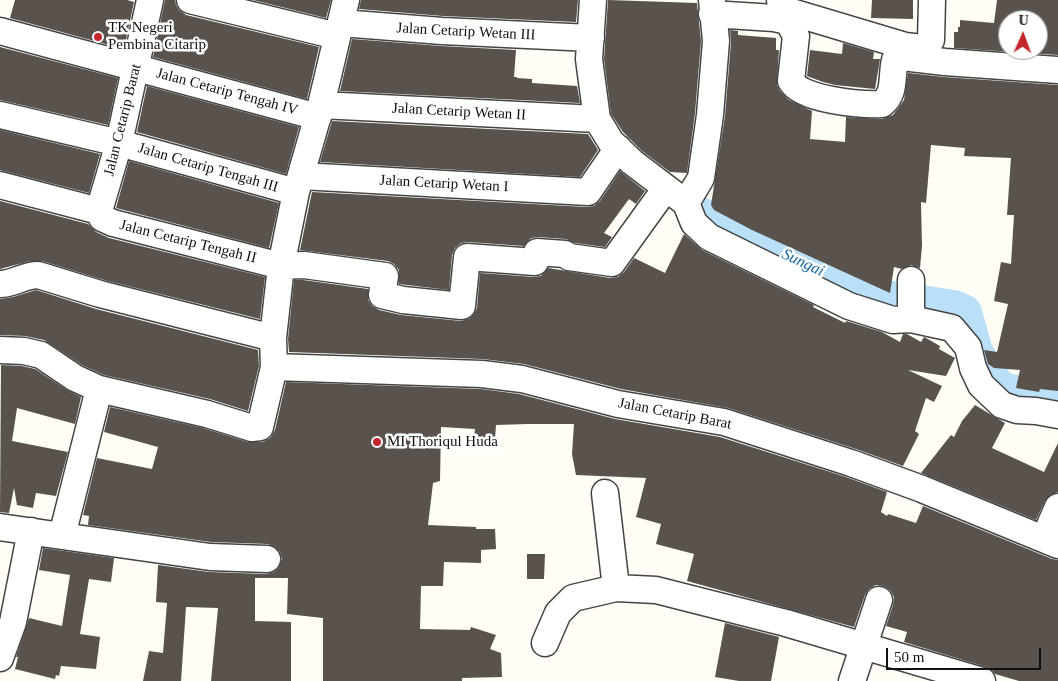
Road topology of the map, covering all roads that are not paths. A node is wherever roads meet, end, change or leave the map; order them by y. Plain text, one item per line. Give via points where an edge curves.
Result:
1 (150, 0) edge
2 (190, 0) edge
3 (593, 0) edge
4 (780, 0) edge
5 (932, 0) edge
6 (712, 7) edge
7 (342, 20) edge
8 (0, 31) edge
9 (590, 38) junction
10 (136, 68) junction
11 (1058, 70) edge
12 (319, 111) junction
13 (0, 115) edge
14 (597, 119) junction
15 (119, 143) junction
16 (618, 148) junction
17 (0, 184) edge
18 (298, 184) junction
19 (676, 196) junction
20 (99, 211) junction
21 (281, 266) junction
22 (911, 280) dead end
23 (0, 284) edge
24 (911, 319) junction
25 (273, 338) junction
26 (0, 350) edge
27 (274, 367) junction
28 (99, 389) junction
29 (1058, 415) edge
30 (605, 493) dead end
31 (1058, 507) edge
32 (0, 527) edge
33 (31, 531) junction
34 (62, 536) junction
35 (1051, 542) edge
36 (267, 559) dead end
37 (616, 588) junction
38 (879, 600) dead end
39 (545, 643) dead end
40 (863, 646) junction
41 (0, 658) edge
42 (852, 681) edge
43 (982, 681) edge

1 - 10 street, Jalan Cetarip Barat
2 - 7 street, Jalan Cetarip Wetan III
3 - 9 street
4 - 5 street via 788,11 905,46 921,47 931,40
6 - 11 street via 788,21 796,36 791,81 812,96 882,104 893,87 895,60 902,57
6 - 19 street via 716,41 701,178
7 - 9 street, Jalan Cetarip Wetan III via 399,28
7 - 12 street
8 - 10 street, Jalan Cetarip Tengah IV
9 - 14 street via 589,59
10 - 12 street, Jalan Cetarip Tengah IV
10 - 15 street, Jalan Cetarip Barat
12 - 14 street, Jalan Cetarip Wetan II
12 - 18 street
13 - 15 street, Jalan Cetarip Tengah III
14 - 16 street
15 - 18 street, Jalan Cetarip Tengah III
15 - 20 street, Jalan Cetarip Barat
16 - 18 street, Jalan Cetarip Wetan I via 588,192
16 - 19 street
17 - 20 street, Jalan Cetarip Tengah II
18 - 21 street
19 - 21 street, Jalan Cetarip Tengah II via 612,263 537,252 535,262 467,257 462,306 382,295 384,276 380,275 304,265
19 - 24 street via 694,223 709,237 849,306 893,320
20 - 21 street, Jalan Cetarip Tengah II via 102,218 113,223
21 - 25 street
22 - 24 street
23 - 25 street via 38,275
24 - 29 street via 952,328 968,347 981,385 1002,405
25 - 27 street
26 - 28 street via 41,355 75,378
27 - 28 street via 261,424 255,428
27 - 35 street, Jalan Cetarip Barat via 482,374 522,379 618,404 724,422 922,489
28 - 34 street
30 - 37 street
31 - 35 street
32 - 33 street
33 - 34 street
33 - 41 street via 13,622
34 - 36 street via 210,557
37 - 39 street via 573,598 558,613
37 - 40 street via 656,590
38 - 40 street
40 - 42 street
40 - 43 street

